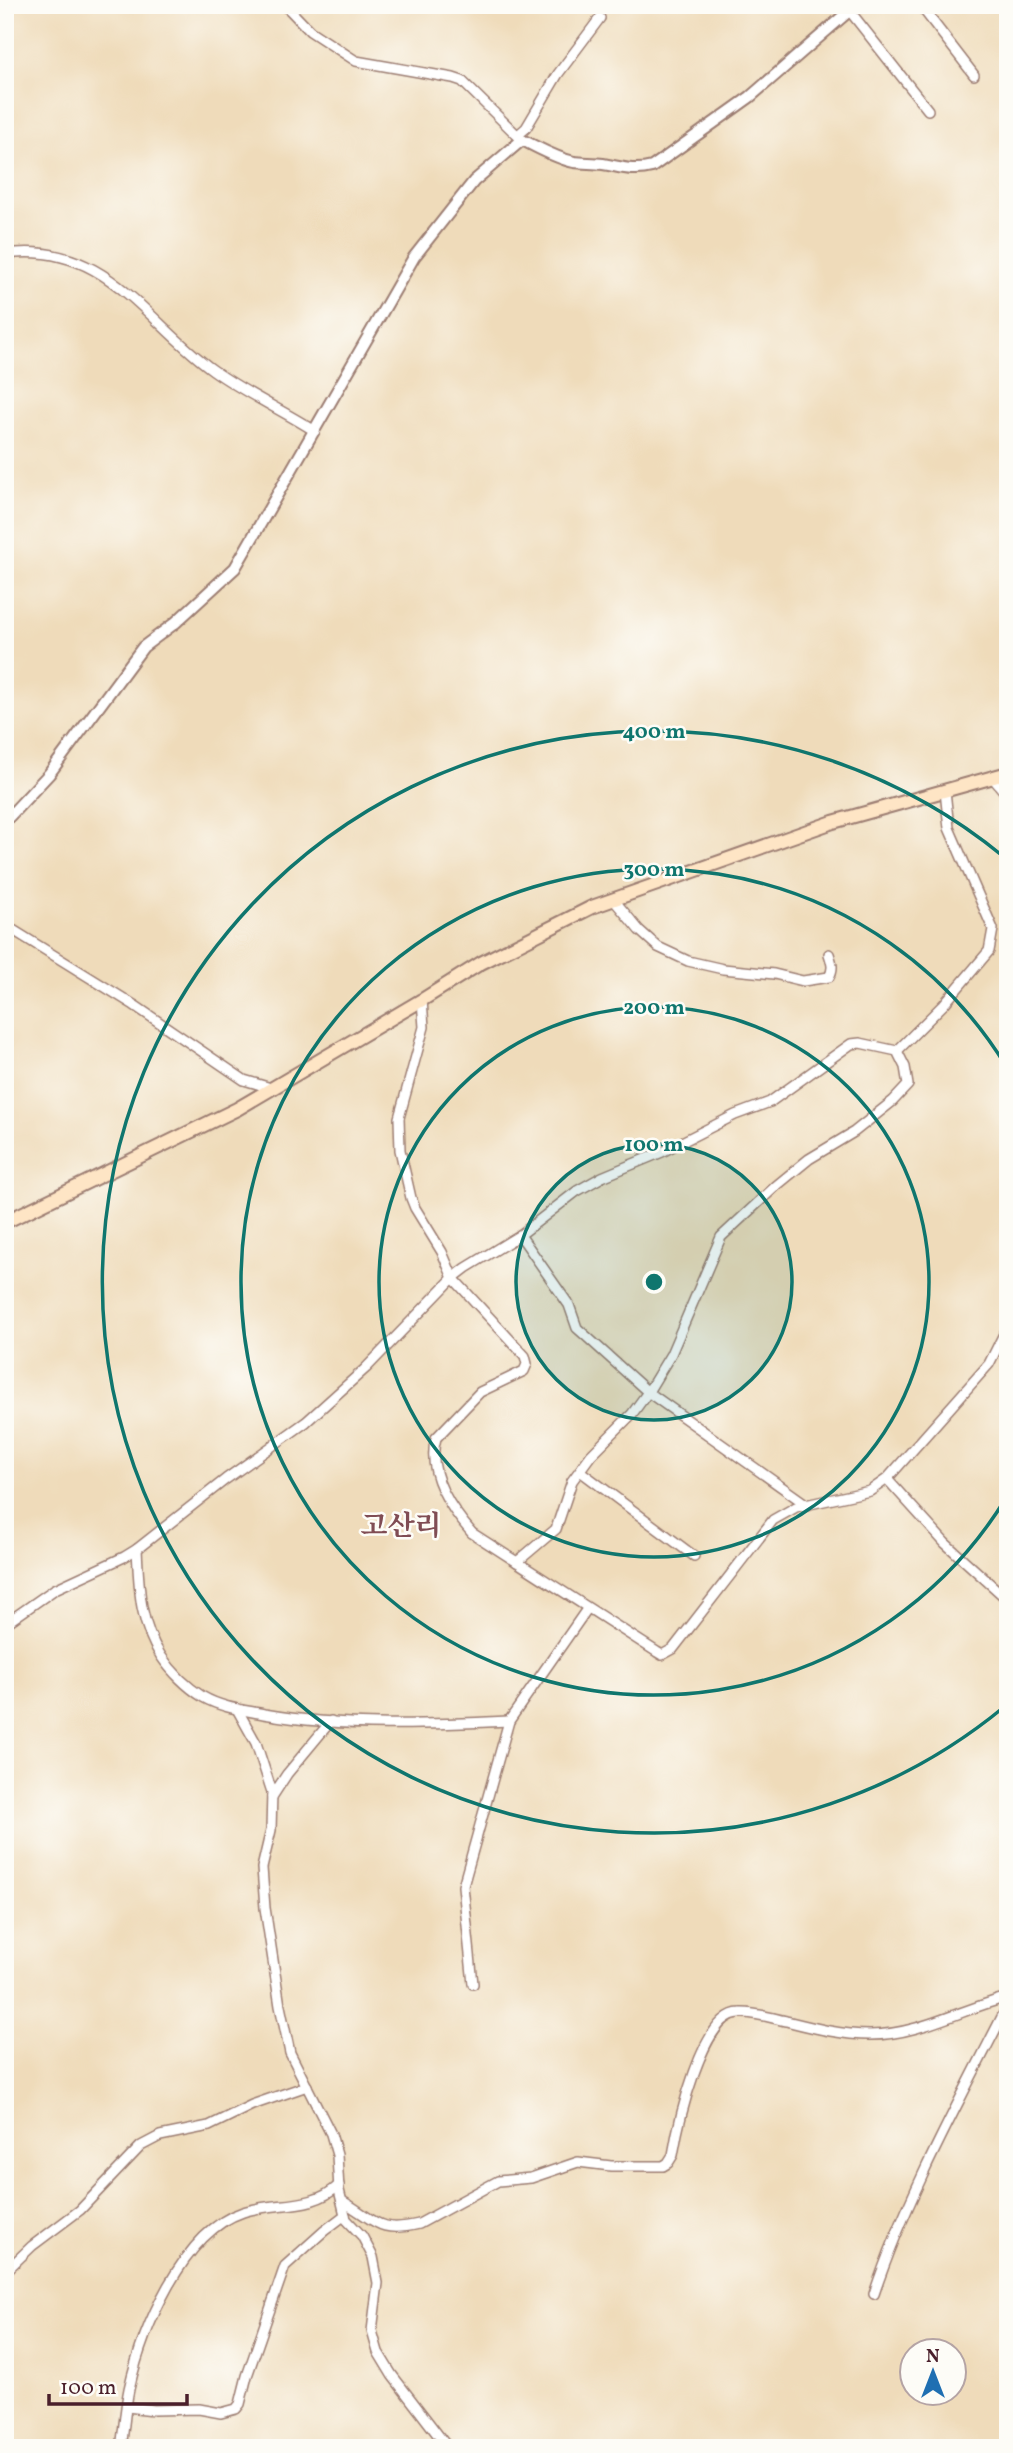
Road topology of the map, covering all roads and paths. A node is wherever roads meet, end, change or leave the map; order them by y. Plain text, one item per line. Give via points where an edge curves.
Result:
1 (285, 5) edge
2 (920, 5) edge
3 (850, 7) edge
4 (600, 18) dead end
5 (974, 75) dead end
6 (928, 110) dead end
7 (520, 137) junction
8 (5, 254) edge
9 (315, 431) junction
10 (1008, 773) edge
11 (993, 778) junction
12 (945, 791) junction
13 (1008, 796) edge
14 (5, 821) edge
15 (613, 899) junction
16 (5, 925) edge
17 (829, 954) dead end
18 (422, 1000) junction
19 (897, 1051) junction
20 (271, 1088) junction
21 (5, 1222) edge
22 (520, 1236) junction
23 (453, 1278) junction
24 (1008, 1331) edge
25 (648, 1392) junction
26 (580, 1471) junction
27 (887, 1479) junction
28 (807, 1505) junction
29 (136, 1549) junction
30 (695, 1556) dead end
31 (517, 1562) junction
32 (1008, 1600) edge
33 (586, 1609) junction
34 (5, 1624) edge
35 (237, 1709) junction
36 (331, 1721) junction
37 (509, 1721) junction
38 (272, 1797) junction
39 (473, 1984) dead end
40 (1008, 1997) edge
41 (1008, 2005) edge
42 (307, 2087) junction
43 (339, 2185) junction
44 (342, 2201) junction
45 (345, 2215) junction
46 (5, 2272) edge
47 (874, 2294) dead end
48 (127, 2407) junction
49 (121, 2448) edge
50 (448, 2448) edge

1 - 7 street via 310,31 356,61 462,81
2 - 5 street
3 - 6 street
3 - 7 street via 750,97 652,167 623,170 575,162
4 - 7 street via 558,74
7 - 9 street via 474,181 414,257
8 - 9 street via 43,253 90,268 128,294 213,370
9 - 14 street via 235,568 143,647 49,774
10 - 11 main road
11 - 12 main road
11 - 13 street
12 - 15 main road via 846,818
12 - 19 street via 949,828 993,929 992,939 989,951
15 - 17 street via 658,947 688,961 803,981 829,977 833,964
15 - 18 main road via 481,963
16 - 20 street via 244,1080
18 - 20 main road
18 - 23 street via 424,1027 400,1118 400,1150 415,1208
19 - 22 street via 851,1044 770,1102 577,1191
19 - 25 street via 908,1085 893,1101 809,1159 721,1237 671,1354
20 - 21 main road
22 - 23 street
22 - 25 street via 569,1305 577,1328
23 - 29 street via 306,1422
23 - 31 street via 525,1356 527,1364 524,1371 480,1392 436,1438 437,1479 472,1533
24 - 27 street via 989,1364
25 - 26 street
25 - 28 street
26 - 30 street
26 - 31 street via 572,1481 556,1529
27 - 28 street via 870,1491
27 - 32 street via 945,1543
28 - 33 street via 774,1520 668,1653 662,1655
29 - 34 street via 55,1589
29 - 35 street via 141,1611 160,1654 203,1697
31 - 33 street
33 - 37 street
35 - 36 street
35 - 38 street via 256,1743
36 - 37 street via 414,1725
36 - 38 street
37 - 39 street via 463,1886
38 - 42 street via 271,1830 262,1868 266,1923 286,2036
40 - 44 street via 915,2028 872,2035 734,2013 710,2036 684,2106 673,2155 663,2166 578,2162 531,2178 498,2181 419,2224 405,2227 382,2227
41 - 47 street via 921,2182
42 - 43 street via 331,2134
42 - 46 street via 252,2105 209,2126 160,2136 141,2146 97,2194
43 - 44 street
43 - 48 street via 309,2202 236,2214 196,2244 148,2328
44 - 45 street
45 - 48 street via 285,2266 236,2409 221,2413
45 - 50 street via 362,2236 376,2270 372,2331 378,2352
48 - 49 street

